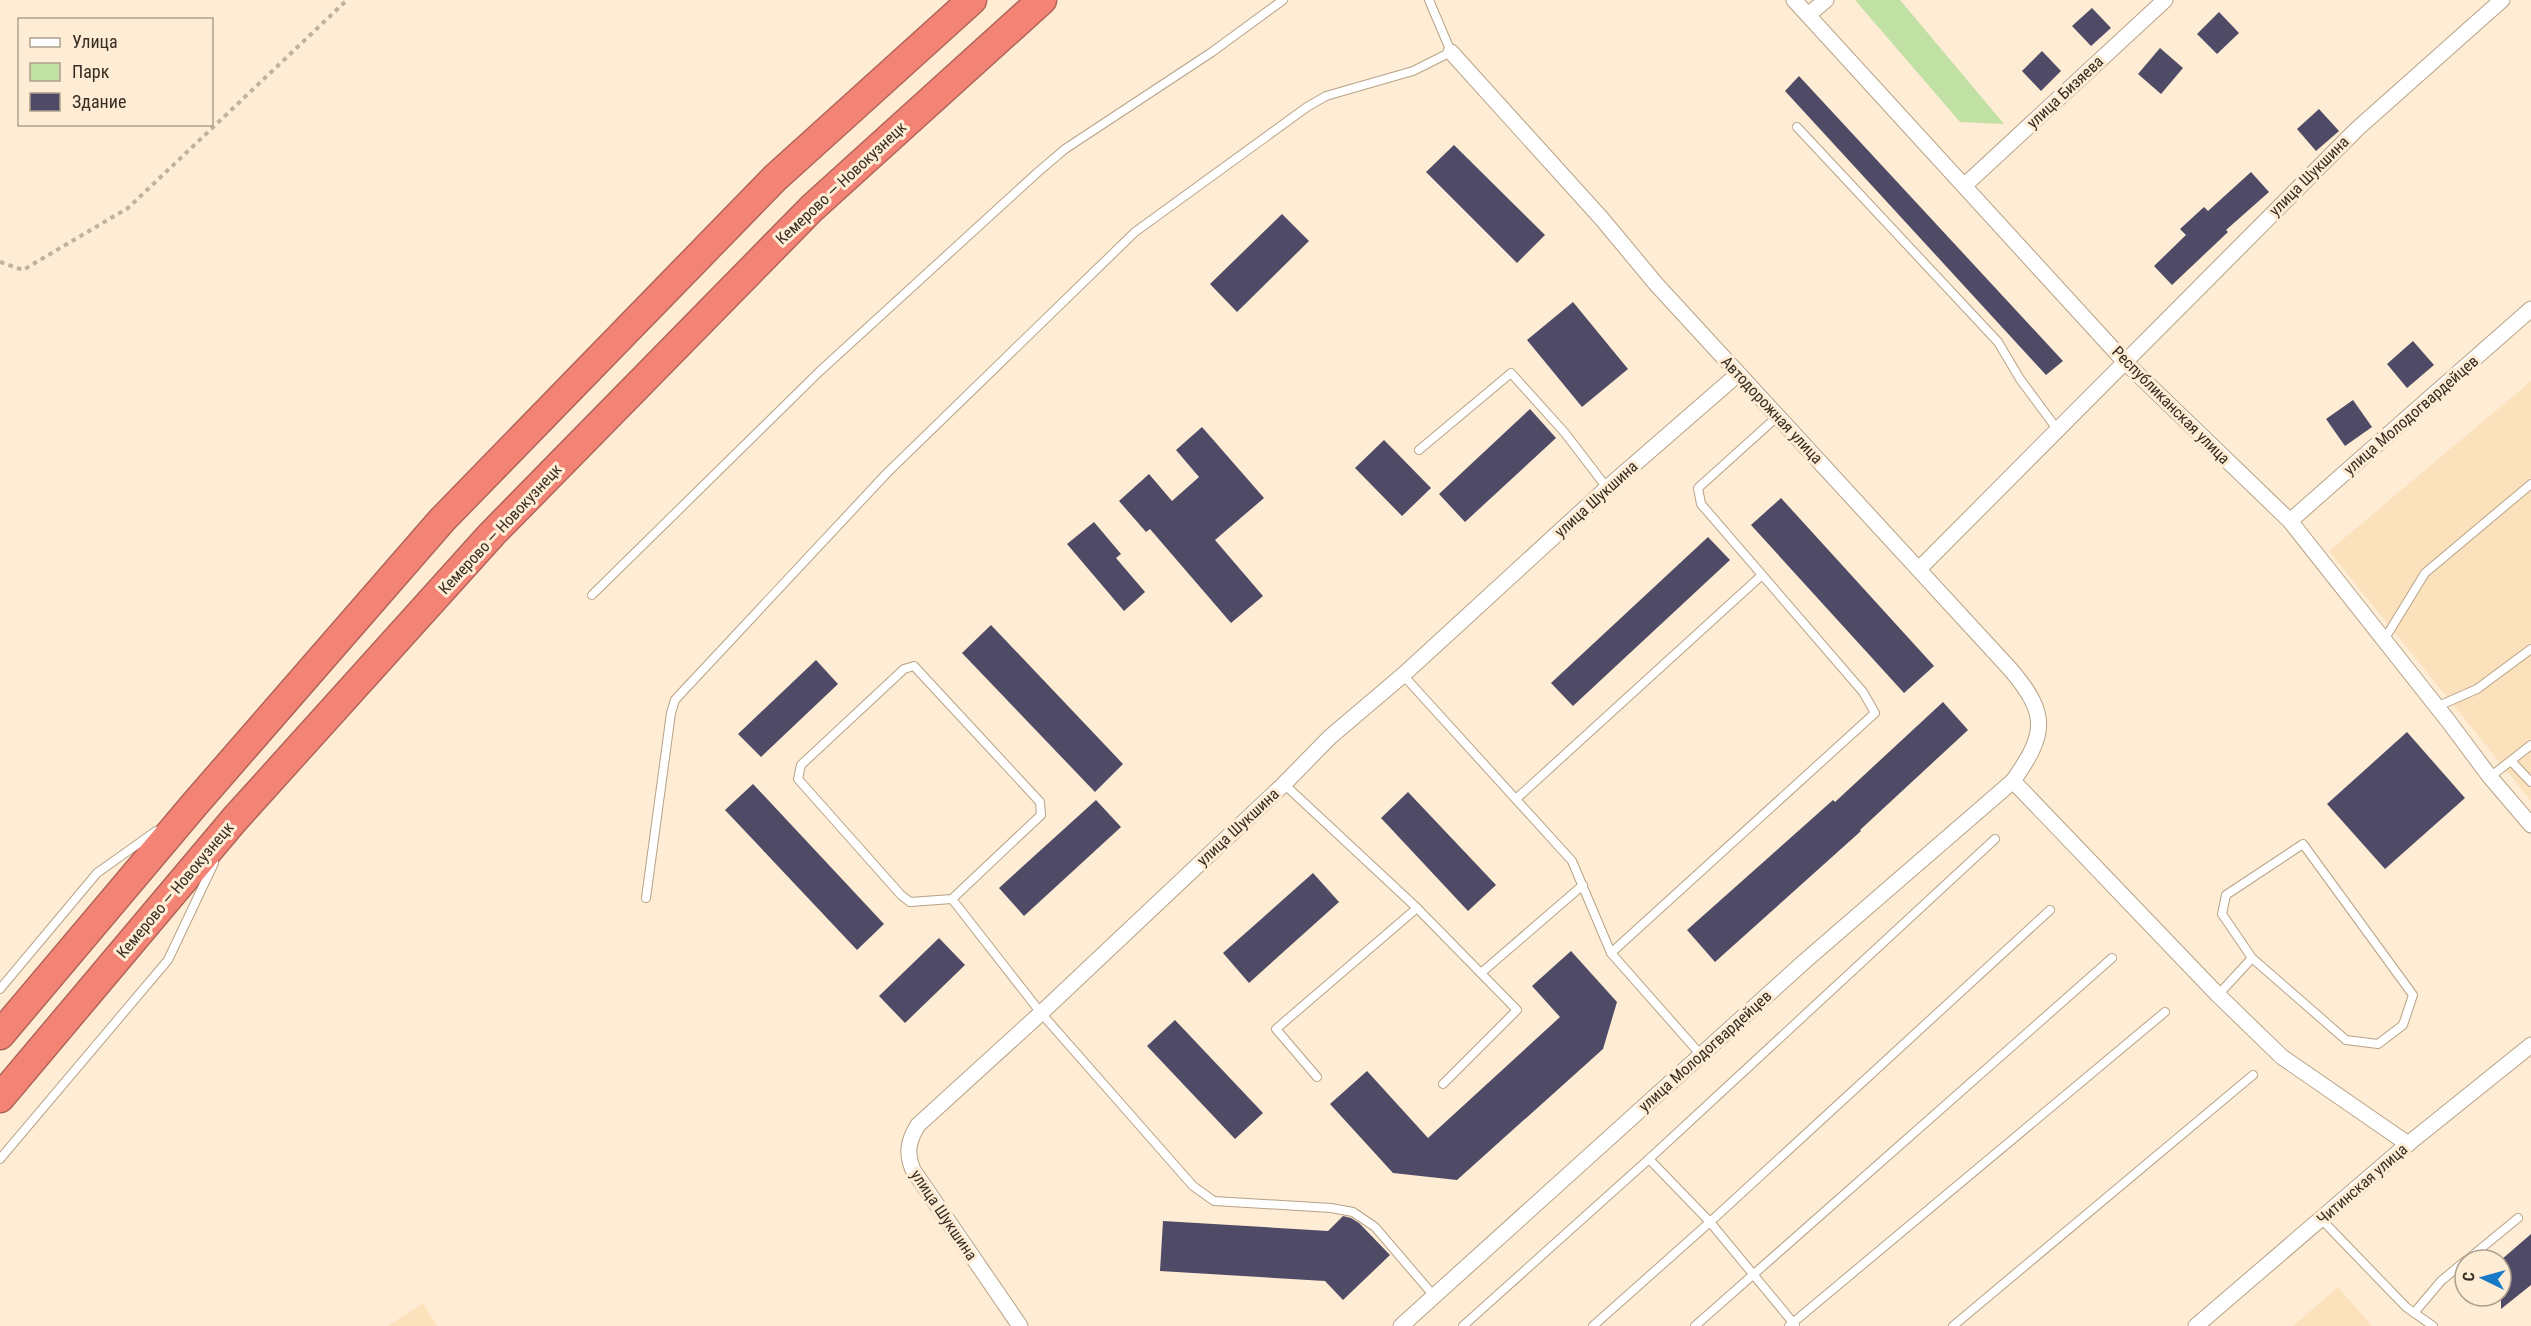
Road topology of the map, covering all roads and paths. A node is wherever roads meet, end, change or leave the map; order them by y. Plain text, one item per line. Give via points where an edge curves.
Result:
1 (347, 0) edge
2 (972, 0) edge
3 (1042, 0) edge
4 (1283, 0) edge
5 (1429, 0) edge
6 (1794, 0) edge
7 (1826, 0) edge
8 (2165, 0) edge
9 (2502, 0) edge
10 (1808, 15) junction
11 (1451, 52) junction
12 (1797, 127) dead end
13 (1965, 185) junction
14 (0, 262) edge
15 (2531, 309) edge
16 (2124, 361) junction
17 (1738, 374) junction
18 (1778, 416) junction
19 (2057, 429) junction
20 (1419, 450) dead end
21 (2531, 484) edge
22 (1607, 488) junction
23 (2290, 521) junction
24 (1919, 569) junction
25 (1762, 575) junction
26 (592, 595) dead end
27 (2384, 640) junction
28 (2531, 649) edge
29 (1403, 675) junction
30 (2436, 707) junction
31 (2531, 745) edge
32 (2511, 761) junction
33 (2490, 777) junction
34 (2013, 781) junction
35 (2531, 782) edge
36 (1284, 784) junction
37 (1516, 799) junction
38 (194, 805) junction
39 (234, 820) junction
40 (2531, 825) edge
41 (1995, 839) dead end
42 (1583, 885) junction
43 (646, 898) dead end
44 (952, 899) junction
45 (1417, 908) junction
46 (2050, 910) dead end
47 (1611, 952) junction
48 (2112, 958) dead end
49 (2252, 958) junction
50 (1481, 973) junction
51 (0, 989) edge
52 (2218, 995) junction
53 (2165, 1012) dead end
54 (1041, 1013) junction
55 (0, 1035) edge
56 (2531, 1045) edge
57 (1701, 1055) junction
58 (2253, 1075) dead end
59 (1317, 1077) dead end
60 (1443, 1084) dead end
61 (0, 1098) edge
62 (2408, 1144) junction
63 (0, 1159) edge
64 (1649, 1159) junction
65 (2518, 1218) dead end
66 (2321, 1219) junction
67 (1710, 1222) junction
68 (2482, 1248) edge
69 (2453, 1271) edge
70 (1753, 1276) junction
71 (1434, 1296) junction
72 (2414, 1313) junction
73 (1792, 1325) edge
74 (1020, 1326) edge
75 (1401, 1326) edge
76 (1463, 1326) edge
77 (1593, 1326) edge
78 (1695, 1326) edge
79 (1953, 1326) edge
80 (2196, 1326) edge
81 (2433, 1326) edge

1 - 14 path via 128,208 23,270
2 - 38 highway via 774,178 459,503
3 - 39 highway, Кемерово — Новокузнецк via 803,216 492,534
4 - 26 lane via 1065,149 1038,172 820,371
5 - 11 lane
6 - 10 street, Республиканская улица
7 - 10 street
8 - 13 street, улица Бизяева
9 - 16 street, улица Шукшина via 2357,129
10 - 13 street, Республиканская улица
11 - 17 street, Автодорожная улица
11 - 43 lane via 1413,71 1326,96 1135,232 887,473 675,700
12 - 19 lane via 1998,342
13 - 16 street, Республиканская улица
15 - 23 street, улица Молодогвардейцев
16 - 19 street, улица Шукшина
16 - 23 street, Республиканская улица
17 - 18 street, Автодорожная улица
17 - 22 street, улица Шукшина
18 - 24 street, Автодорожная улица
18 - 25 lane via 1698,488 1701,504
19 - 24 street, улица Шукшина
20 - 22 lane via 1511,373
21 - 27 lane via 2424,573
22 - 29 street, улица Шукшина
23 - 27 street, Республиканская улица
24 - 34 street, Автодорожная улица via 2031,693 2038,738
25 - 37 lane
25 - 47 lane via 1863,692 1875,713
27 - 30 street, Республиканская улица
28 - 30 lane via 2477,689
29 - 36 street, улица Шукшина via 1330,737
29 - 37 lane
30 - 33 street, Республиканская улица
31 - 32 lane
32 - 33 lane
32 - 35 lane
33 - 40 street, Республиканская улица
34 - 52 street
34 - 57 street, улица Молодогвардейцев
36 - 45 lane
36 - 54 street, улица Шукшина
37 - 42 lane via 1572,861
38 - 51 lane via 97,873
38 - 55 highway
39 - 61 highway, Кемерово — Новокузнецк
39 - 63 lane via 168,960
41 - 64 lane
42 - 47 lane
42 - 50 lane
44 - 44 lane via 1041,815 1040,802 914,666 904,669 801,765 798,779 901,895 910,902
44 - 54 lane
45 - 50 lane
45 - 59 lane via 1276,1029
46 - 67 lane
47 - 57 lane
48 - 70 lane
49 - 49 lane via 2346,1040 2378,1044 2403,1025 2413,994 2303,844 2226,895 2222,914
49 - 52 lane
50 - 60 lane via 1517,1010
52 - 62 street via 2282,1057
53 - 73 lane
54 - 71 lane via 1193,1186 1214,1201 1353,1212 1375,1227
54 - 74 street, улица Шукшина via 918,1125 908,1156 913,1170
56 - 62 street, Читинская улица
57 - 71 street, улица Молодогвардейцев
58 - 79 lane
62 - 66 street, Читинская улица
64 - 67 lane
64 - 76 lane
65 - 68 lane
66 - 72 lane
66 - 80 street, Читинская улица
67 - 70 lane
67 - 77 lane
69 - 72 lane
70 - 73 lane
70 - 78 lane
71 - 75 street, улица Молодогвардейцев
72 - 81 lane

